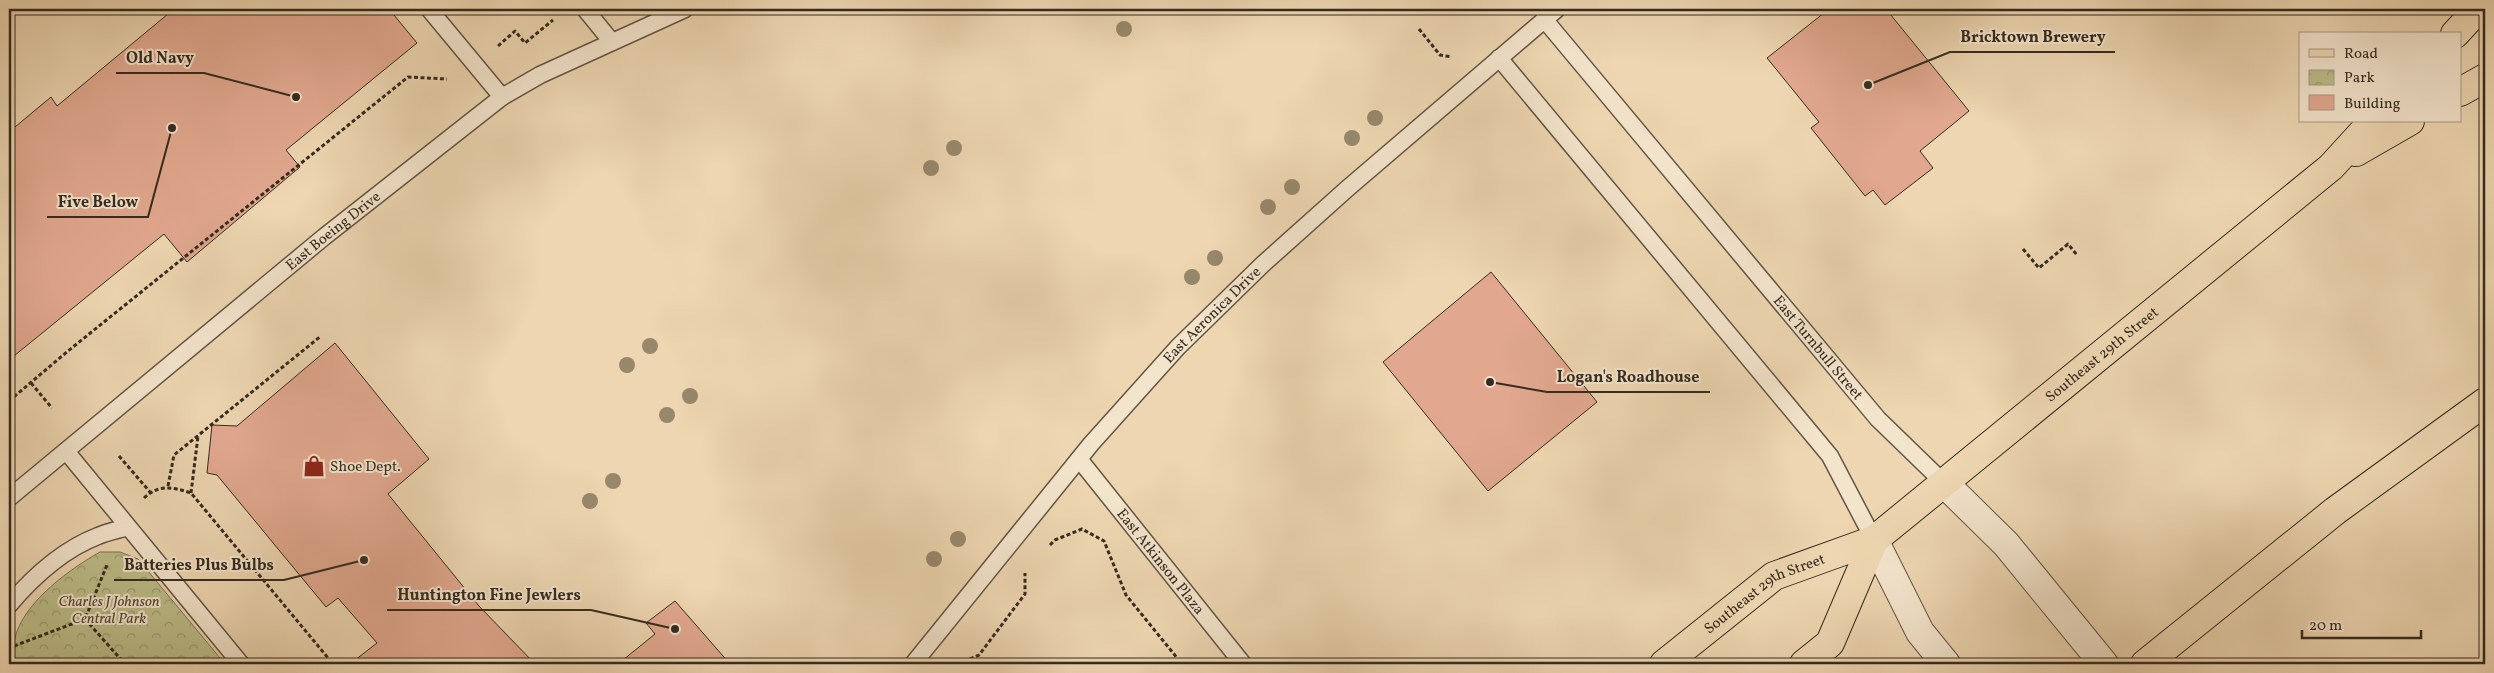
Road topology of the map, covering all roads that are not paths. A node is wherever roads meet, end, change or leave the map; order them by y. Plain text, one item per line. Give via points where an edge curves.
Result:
1 (429, 9) edge
2 (585, 9) edge
3 (685, 9) edge
4 (2478, 9) edge
5 (1551, 14) edge
6 (2457, 32) edge
7 (612, 42) junction
8 (1499, 58) junction
9 (2485, 78) edge
10 (2462, 91) edge
11 (502, 97) junction
12 (2372, 122) edge
13 (2408, 122) edge
14 (2331, 167) junction
15 (2485, 402) edge
16 (66, 450) junction
17 (1079, 460) junction
18 (1944, 483) junction
19 (9, 498) edge
20 (128, 527) junction
21 (1874, 540) junction
22 (9, 605) edge
23 (241, 664) edge
24 (913, 664) edge
25 (1243, 664) edge
26 (1664, 664) edge
27 (1804, 664) edge
28 (1946, 664) edge
29 (2104, 664) edge
30 (2145, 664) edge

1 - 11 lane
2 - 7 lane
3 - 7 lane, East Boeing Drive
4 - 6 main road
5 - 8 lane, East Aeronica Drive
5 - 18 lane, East Turnbull Street via 1878,419
7 - 11 lane, East Boeing Drive via 540,75
8 - 17 lane, East Aeronica Drive via 1262,265 1178,347
8 - 21 lane via 1830,456
9 - 10 main road
11 - 16 lane, East Boeing Drive via 361,207
12 - 14 main road, Southeast 29th Street
13 - 14 main road, Southeast 29th Street
14 - 18 main road, Southeast 29th Street
15 - 30 main road via 2335,512
16 - 19 lane, East Boeing Drive
16 - 20 lane
17 - 24 lane, East Aeronica Drive
17 - 25 lane, East Atkinson Plaza
18 - 21 main road, Southeast 29th Street
18 - 29 street, East Turnbull Street via 2006,544
20 - 22 lane via 97,536 65,554 24,586
20 - 23 lane
21 - 26 main road, Southeast 29th Street via 1774,576
21 - 27 main road, Southeast 29th Street via 1830,643
21 - 28 street via 1920,632

